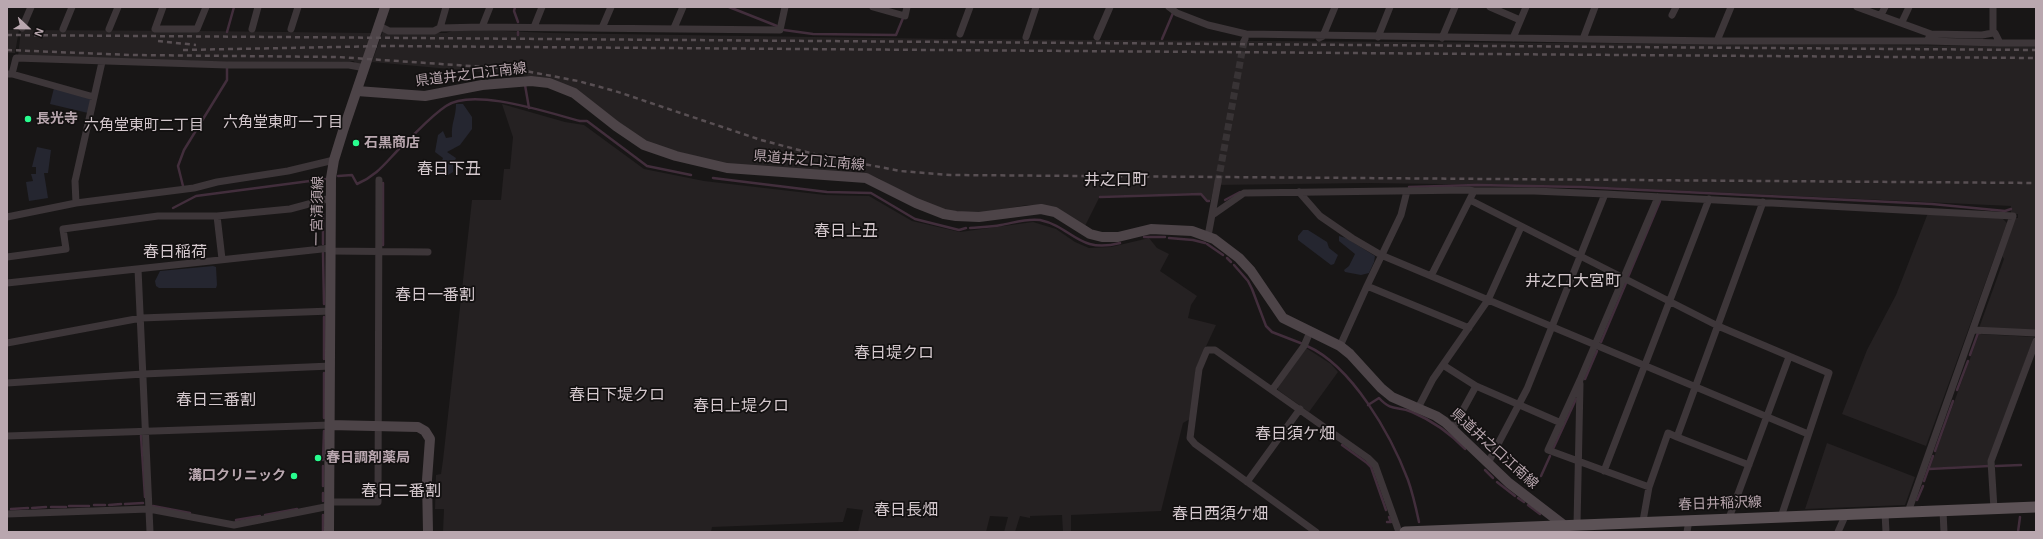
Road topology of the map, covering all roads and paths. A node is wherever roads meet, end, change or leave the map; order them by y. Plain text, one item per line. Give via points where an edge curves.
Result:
1 (31, 7) edge
2 (72, 7) edge
3 (118, 7) edge
4 (163, 7) edge
5 (206, 7) edge
6 (258, 7) edge
7 (298, 7) edge
8 (385, 7) edge
9 (446, 7) edge
10 (490, 7) edge
11 (542, 7) edge
12 (611, 7) edge
13 (683, 7) edge
14 (784, 7) edge
15 (873, 7) edge
16 (907, 7) edge
17 (970, 7) edge
18 (1036, 7) edge
19 (1110, 7) edge
20 (1168, 7) edge
21 (1335, 7) edge
22 (1390, 7) edge
23 (1455, 7) edge
24 (1490, 7) edge
25 (1526, 7) edge
26 (1595, 7) edge
27 (1676, 7) edge
28 (1731, 7) edge
29 (1857, 7) edge
30 (1885, 7) edge
31 (1909, 7) edge
32 (1993, 7) edge
33 (1177, 10) edge
34 (1672, 15) dead end
35 (1882, 15) junction
36 (1520, 20) junction
37 (1902, 22) junction
38 (379, 26) junction
39 (482, 27) junction
40 (534, 27) junction
41 (22, 28) dead end
42 (440, 28) junction
43 (602, 28) junction
44 (674, 28) junction
45 (63, 29) dead end
46 (109, 29) dead end
47 (252, 29) dead end
48 (291, 29) dead end
49 (1993, 33) junction
50 (960, 34) dead end
51 (1931, 34) junction
52 (1323, 36) junction
53 (1026, 37) dead end
54 (1097, 37) dead end
55 (1378, 37) junction
56 (1442, 38) junction
57 (1513, 38) junction
58 (1583, 39) junction
59 (1717, 41) junction
60 (1928, 41) junction
61 (2000, 43) junction
62 (2036, 43) edge
63 (102, 62) junction
64 (365, 68) junction
65 (10, 74) edge
66 (357, 91) junction
67 (94, 97) junction
68 (334, 160) junction
69 (379, 180) dead end
70 (1218, 182) tunnel mouth
71 (1408, 191) junction
72 (1474, 191) junction
73 (1299, 192) junction
74 (1605, 194) junction
75 (1658, 196) junction
76 (331, 198) junction
77 (1709, 199) junction
78 (1470, 200) junction
79 (1763, 202) junction
80 (76, 203) junction
81 (1214, 214) junction
82 (217, 216) junction
83 (7, 217) edge
84 (1521, 226) junction
85 (1208, 236) junction
86 (331, 250) junction
87 (378, 251) junction
88 (428, 252) dead end
89 (1382, 255) junction
90 (7, 257) edge
91 (1580, 257) junction
92 (222, 259) junction
93 (138, 269) junction
94 (1431, 276) junction
95 (1623, 279) junction
96 (7, 283) edge
97 (1367, 286) junction
98 (1488, 300) junction
99 (1670, 302) junction
100 (331, 311) junction
101 (140, 318) junction
102 (1718, 326) junction
103 (1552, 327) junction
104 (1470, 328) junction
105 (1973, 330) junction
106 (1310, 332) junction
107 (2036, 333) edge
108 (2036, 341) edge
109 (7, 343) edge
110 (1595, 345) junction
111 (1340, 346) junction
112 (1789, 356) junction
113 (1442, 365) junction
114 (331, 366) junction
115 (1645, 366) junction
116 (143, 374) junction
117 (1580, 380) junction
118 (7, 383) edge
119 (1476, 386) junction
120 (1695, 388) junction
121 (1272, 390) junction
122 (1519, 405) junction
123 (1418, 408) junction
124 (1300, 409) junction
125 (1766, 417) junction
126 (1561, 423) junction
127 (330, 424) junction
128 (377, 426) junction
129 (1453, 428) junction
130 (146, 432) junction
131 (1808, 434) junction
132 (7, 436) edge
133 (1677, 437) junction
134 (1579, 462) junction
135 (1488, 463) junction
136 (1749, 465) junction
137 (1604, 471) junction
138 (1247, 482) junction
139 (1649, 487) junction
140 (330, 504) junction
141 (2036, 507) edge
142 (149, 508) junction
143 (1994, 509) junction
144 (1944, 511) junction
145 (1908, 512) junction
146 (1886, 513) junction
147 (7, 514) edge
148 (1846, 514) junction
149 (1781, 517) junction
150 (1729, 518) junction
151 (1688, 520) junction
152 (1643, 521) junction
153 (1571, 528) edge
154 (1495, 530) edge
155 (150, 532) edge
156 (329, 532) edge
157 (428, 532) edge
158 (1316, 532) edge
159 (1399, 532) edge
160 (1405, 532) edge
161 (1687, 532) edge
162 (1838, 532) edge
163 (1886, 532) edge
164 (1944, 532) edge

1 - 41 street
2 - 45 street
3 - 46 street
4 - 5 street via 154,29 197,29
6 - 47 street
7 - 48 street
8 - 38 main road, 一宮清須線
9 - 42 street
10 - 39 street
11 - 40 street
12 - 43 street
13 - 44 street
14 - 44 street via 780,30
15 - 16 street via 905,16
17 - 50 street
18 - 53 street
19 - 54 street
20 - 33 street
21 - 52 street
22 - 55 street
23 - 56 street
24 - 36 street
25 - 36 street
26 - 58 street
27 - 34 street
28 - 59 street
29 - 35 street
30 - 35 street
31 - 37 street
32 - 49 street
33 - 52 street via 1208,25 1246,34
33 - 52 street via 1182,18 1207,29 1244,40 1314,40
35 - 37 street
36 - 57 street
37 - 51 street
38 - 42 street via 389,31 434,32
38 - 64 main road, 一宮清須線
39 - 40 street
39 - 42 street
40 - 43 street
43 - 44 street
49 - 51 street
49 - 61 street via 1996,33
51 - 60 street
52 - 55 street
55 - 56 street
56 - 57 street
57 - 58 street
58 - 59 street
59 - 60 street
60 - 61 street
61 - 62 street
63 - 64 street via 349,65
63 - 65 street via 16,58
63 - 67 street
64 - 66 main road, 一宮清須線
65 - 67 street
66 - 68 main road, 一宮清須線
66 - 85 main road, 県道井之口江南線 via 425,96 482,85 531,81 549,83 574,93 644,145 657,151 709,164 742,170 866,178 916,203 956,216 980,217 1041,209 1055,212 1090,234 1102,237 1118,237 1151,229 1192,231
67 - 80 street via 75,180
68 - 76 main road, 一宮清須線
68 - 80 street via 194,188
69 - 87 street
70 - 81 street
71 - 72 street
71 - 73 street
71 - 89 street via 1401,215
72 - 74 street
72 - 78 street
73 - 81 street via 1244,193
73 - 89 street via 1320,216
74 - 75 street
74 - 91 street
75 - 77 street
75 - 95 street
76 - 82 street via 290,209
76 - 86 main road, 一宮清須線
77 - 79 street
77 - 99 street
78 - 84 street
78 - 94 street
79 - 102 street
79 - 105 street via 2013,216
80 - 83 street
81 - 85 street
82 - 90 street via 158,216 63,229 66,248
82 - 92 street
84 - 91 street
84 - 98 street
85 - 106 main road, 県道井之口江南線 via 1247,266 1283,318
86 - 87 street
86 - 92 street
86 - 100 main road, 一宮清須線
87 - 88 street
87 - 128 street
89 - 94 street
89 - 97 street
91 - 95 street
91 - 103 street
92 - 93 street
93 - 96 street
93 - 101 street
94 - 98 street
95 - 99 street
95 - 110 street
97 - 104 street
97 - 111 street
98 - 103 street
98 - 104 street
99 - 102 street
99 - 115 street
100 - 101 street
100 - 114 main road, 一宮清須線
101 - 109 street
101 - 116 street
102 - 112 street
102 - 120 street
103 - 110 street
103 - 122 street
104 - 113 street
105 - 107 street
105 - 145 street
106 - 111 main road, 県道井之口江南線
106 - 121 street via 1304,346
108 - 143 street via 1991,461
110 - 115 street
110 - 117 street
111 - 123 main road, 県道井之口江南線 via 1392,397
112 - 125 street
112 - 131 street via 1829,373
113 - 119 street
113 - 123 street
114 - 116 street
114 - 127 main road, 一宮清須線
115 - 120 street
115 - 137 street
116 - 118 street
116 - 130 street
117 - 126 street
117 - 134 street
119 - 122 street
119 - 129 street
120 - 125 street
120 - 133 street
121 - 124 street
121 - 138 street via 1215,350 1207,350 1199,369 1190,438
122 - 126 street
122 - 135 street
123 - 129 main road, 県道井之口江南線
124 - 138 street
124 - 159 street via 1375,464
125 - 131 street
125 - 136 street
126 - 134 street via 1548,450
127 - 128 main road
127 - 130 street
127 - 140 main road, 一宮清須線
128 - 140 street via 378,502
128 - 157 main road via 418,427 425,431 430,439 427,480
129 - 135 main road, 県道井之口江南線
130 - 132 street
130 - 142 street
131 - 149 street
133 - 136 street
133 - 139 street via 1668,433
134 - 137 street
134 - 153 street
135 - 153 main road, 県道井之口江南線 via 1509,483
136 - 150 street
137 - 139 street
138 - 158 street
139 - 152 street
140 - 142 street via 234,525
140 - 156 main road, 一宮清須線
141 - 143 main road, 春日井稲沢線
142 - 147 street
142 - 155 street
143 - 144 main road, 春日井稲沢線
144 - 145 main road, 春日井稲沢線
144 - 164 street
145 - 146 main road, 春日井稲沢線
146 - 148 main road, 春日井稲沢線
146 - 163 street
148 - 149 main road, 春日井稲沢線
148 - 162 street
149 - 150 main road, 春日井稲沢線
150 - 151 main road, 春日井稲沢線
151 - 152 main road, 春日井稲沢線
151 - 161 street
152 - 153 main road, 春日井稲沢線
153 - 154 main road, 春日井稲沢線
154 - 160 main road, 春日井稲沢線

